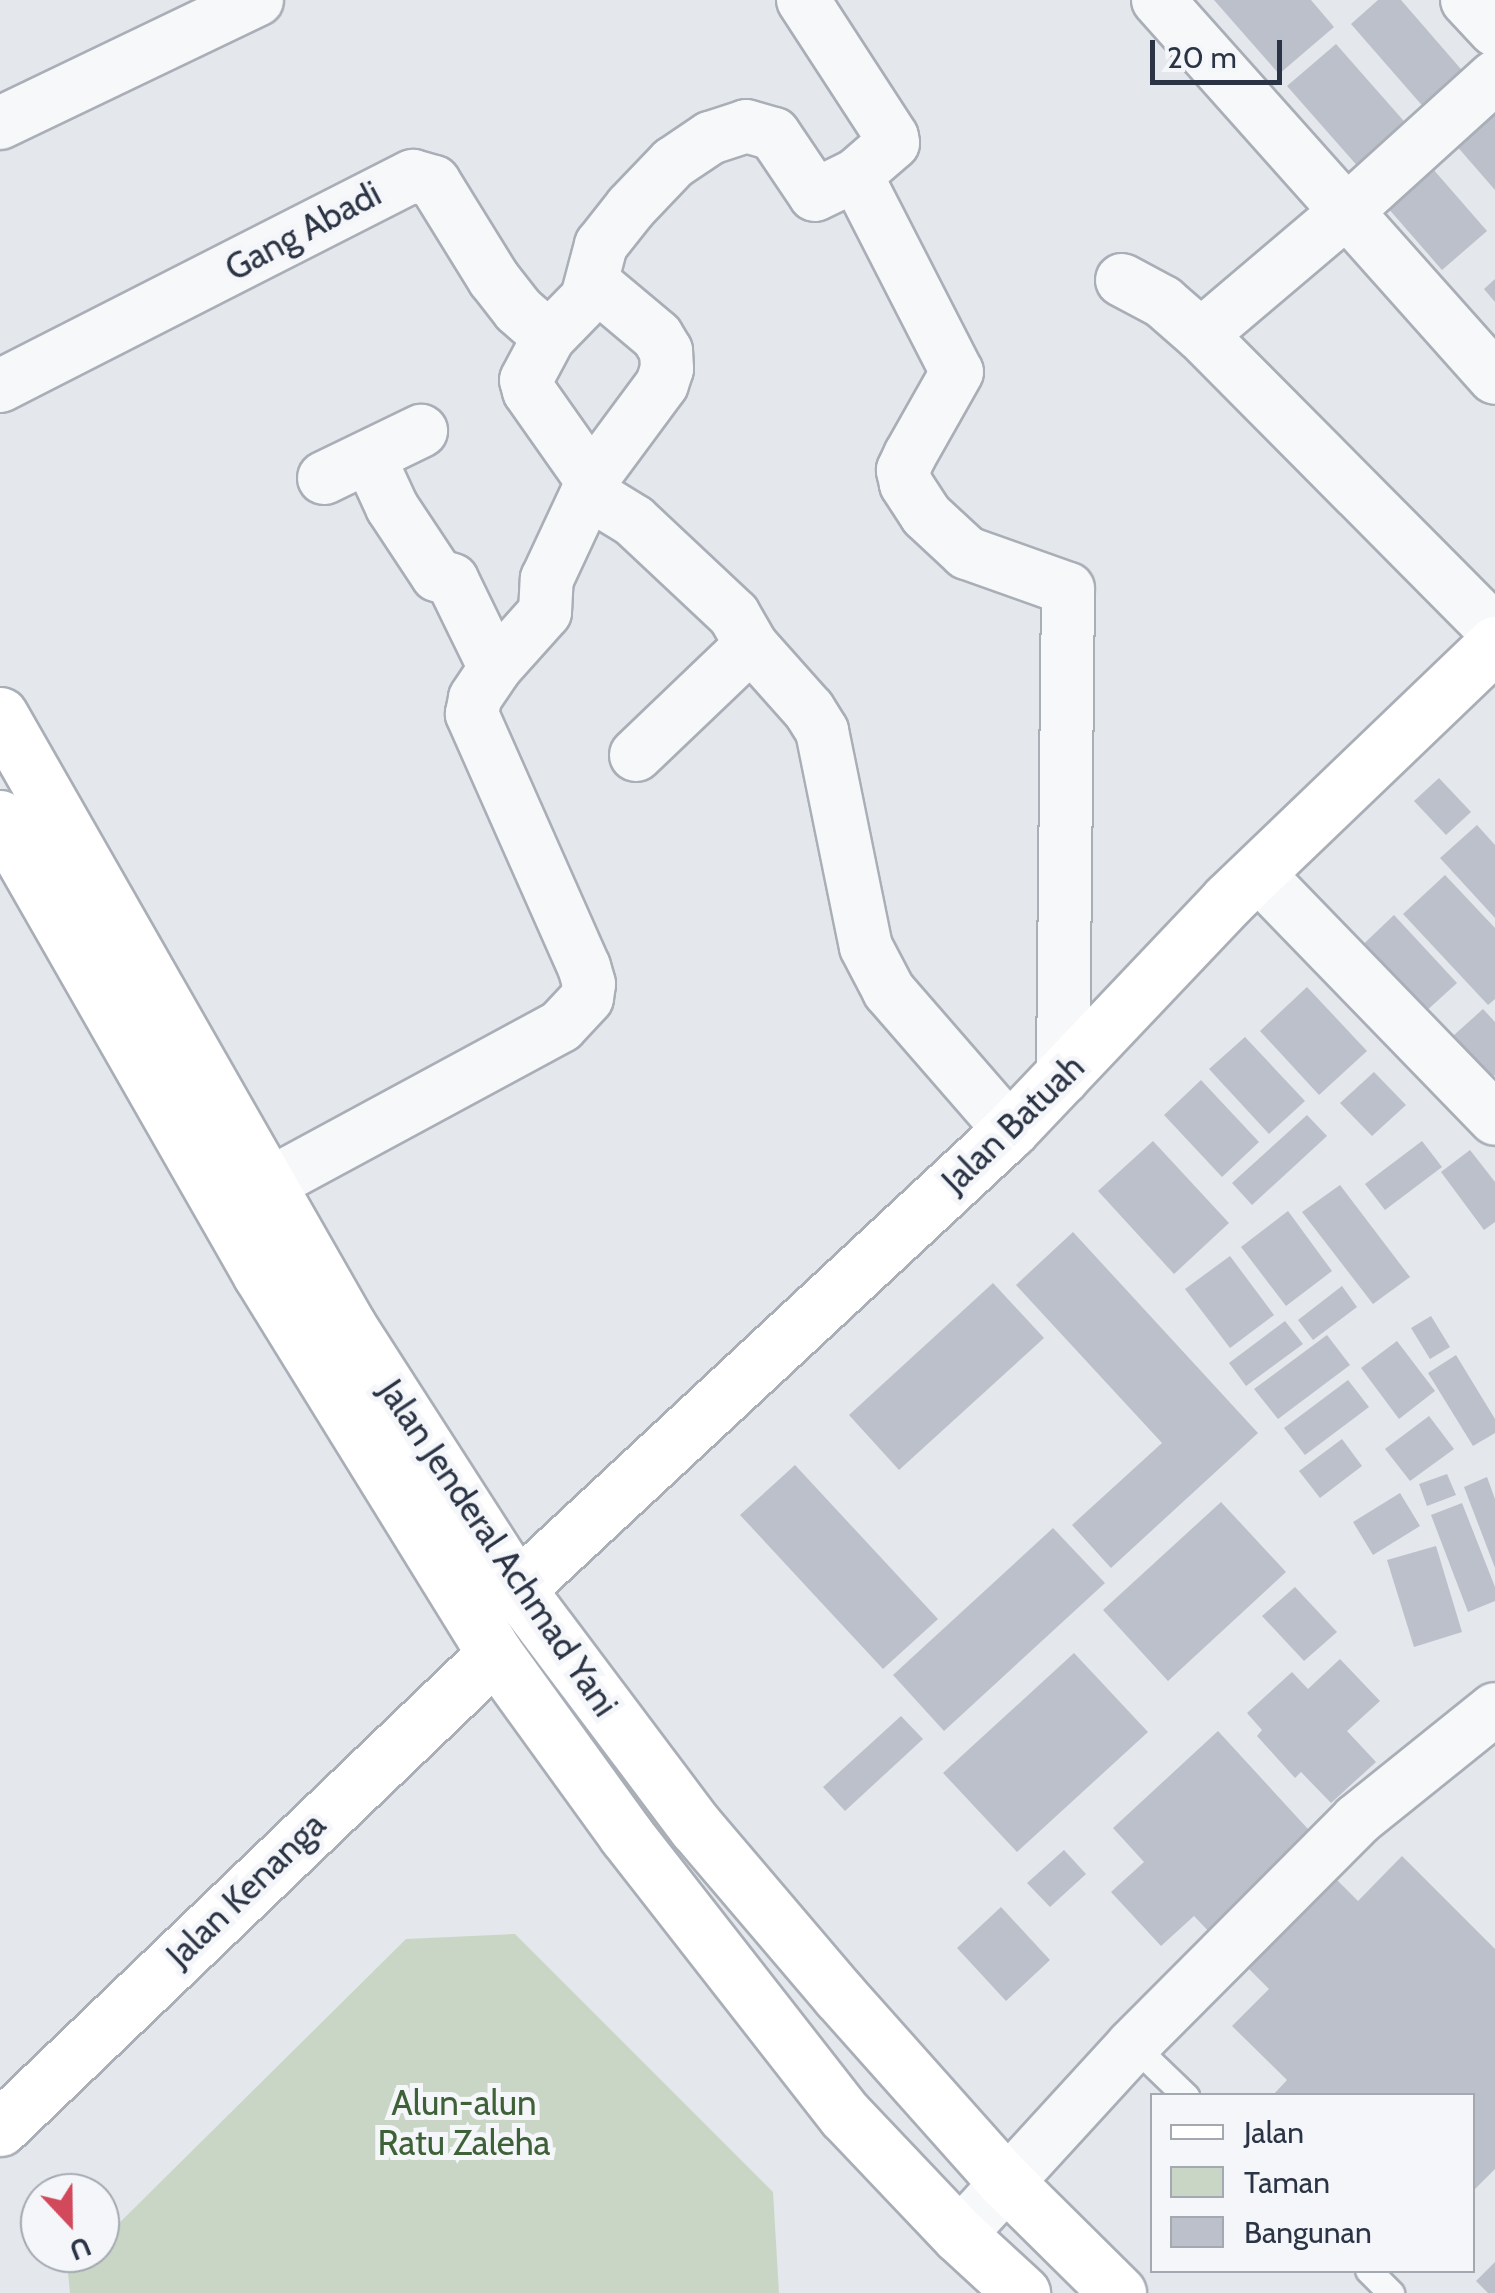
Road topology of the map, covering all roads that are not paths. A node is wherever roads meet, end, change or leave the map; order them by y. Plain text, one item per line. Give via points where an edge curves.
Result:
1 (257, 0) edge
2 (804, 0) edge
3 (1158, 0) edge
4 (1467, 0) edge
5 (1495, 30) edge
6 (1495, 76) edge
7 (0, 123) edge
8 (856, 175) junction
9 (1347, 211) junction
10 (1122, 280) dead end
11 (595, 284) junction
12 (1201, 335) junction
13 (549, 337) junction
14 (1495, 378) edge
15 (0, 386) edge
16 (421, 431) dead end
17 (591, 488) junction
18 (1495, 631) edge
19 (1495, 644) edge
20 (751, 645) junction
21 (495, 668) junction
22 (0, 715) edge
23 (636, 755) dead end
24 (0, 818) edge
25 (1257, 873) junction
26 (1063, 1078) junction
27 (1495, 1119) edge
28 (1010, 1130) junction
29 (269, 1184) junction
30 (517, 1589) junction
31 (495, 1654) junction
32 (1489, 1725) edge
33 (1133, 2045) junction
34 (1183, 2093) edge
35 (0, 2128) edge
36 (1004, 2181) junction
37 (959, 2234) junction
38 (1371, 2273) edge
39 (1022, 2293) edge
40 (1118, 2293) edge
41 (1391, 2293) edge

1 - 7 street
2 - 8 street via 892,137 893,144
3 - 9 street
4 - 5 street
6 - 9 street
8 - 11 street via 816,195 774,134 746,126 726,132 674,163 631,207 601,245
8 - 26 street via 957,372 904,470 913,498 967,553 1065,569
9 - 12 street
9 - 14 street
10 - 12 street via 1163,302
11 - 13 street
11 - 17 street via 657,336 668,369 614,443
12 - 18 street
13 - 15 street, Gang Abadi via 494,279 434,182 413,176
13 - 17 street via 529,372 529,391
16 - 21 street via 346,467 392,507 438,576 452,580
17 - 20 street via 734,614
17 - 21 street via 546,579 545,612
19 - 25 main road, Jalan Batuah
20 - 23 street
20 - 28 street via 822,731 854,903 880,974
21 - 29 street via 472,714 584,968 587,998 561,1026
22 - 29 main road, Jalan Jenderal Achmad Yani
24 - 31 main road, Jalan Jenderal Achmad Yani via 261,1275
25 - 26 main road, Jalan Batuah
25 - 27 street
26 - 28 main road, Jalan Batuah
28 - 30 main road, Jalan Batuah
29 - 30 main road, Jalan Jenderal Achmad Yani via 348,1327
30 - 36 main road, Jalan Jenderal Achmad Yani via 696,1828
31 - 35 main road, Jalan Kenanga
31 - 37 main road, Jalan Jenderal Achmad Yani via 626,1835 845,2114
32 - 33 street via 1356,1820
33 - 34 lane
33 - 36 street
36 - 37 street
36 - 40 main road, Jalan Jenderal Achmad Yani
37 - 39 main road, Jalan Jenderal Achmad Yani
38 - 41 lane

